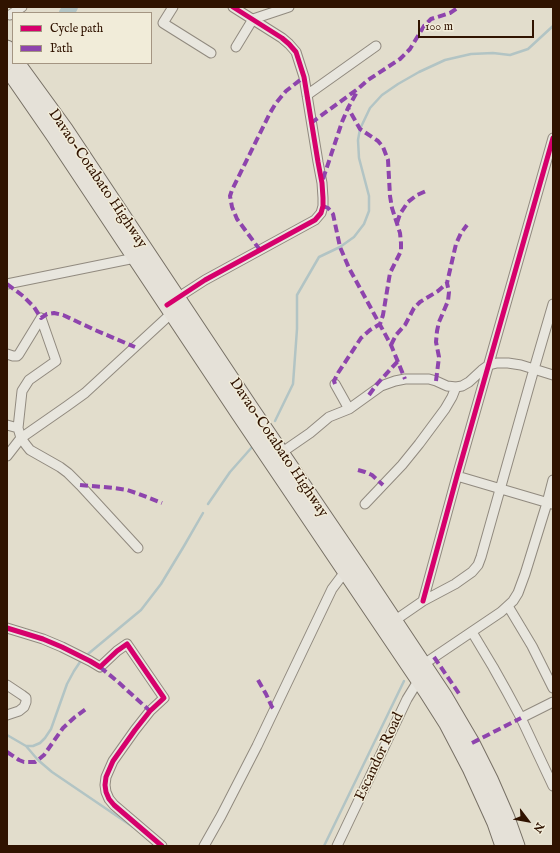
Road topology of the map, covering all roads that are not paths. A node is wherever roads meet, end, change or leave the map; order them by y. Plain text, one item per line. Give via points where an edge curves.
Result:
1 (173, 7) edge
2 (233, 7) edge
3 (289, 7) edge
4 (253, 19) junction
5 (376, 46) dead end
6 (236, 47) dead end
7 (211, 53) dead end
8 (14, 64) edge
9 (16, 64) edge
10 (307, 94) junction
11 (553, 138) edge
12 (549, 168) edge
13 (135, 258) junction
14 (7, 284) edge
15 (553, 304) edge
16 (175, 305) junction
17 (7, 354) edge
18 (489, 365) junction
19 (534, 369) junction
20 (553, 375) edge
21 (335, 384) dead end
22 (456, 387) junction
23 (349, 409) junction
24 (7, 425) edge
25 (18, 428) junction
26 (21, 438) junction
27 (281, 453) junction
28 (7, 456) edge
29 (457, 476) junction
30 (553, 480) edge
31 (500, 489) junction
32 (365, 504) dead end
33 (550, 504) edge
34 (314, 513) junction
35 (138, 548) dead end
36 (342, 554) junction
37 (346, 572) junction
38 (423, 601) junction
39 (508, 606) junction
40 (394, 621) junction
41 (7, 628) edge
42 (472, 632) junction
43 (422, 673) junction
44 (7, 685) edge
45 (553, 688) edge
46 (553, 702) edge
47 (7, 715) edge
48 (521, 718) junction
49 (553, 786) edge
50 (162, 846) edge
51 (204, 846) edge
52 (337, 846) edge
53 (503, 846) edge
54 (517, 846) edge

1 - 7 street via 163,23
2 - 4 street
3 - 4 street
4 - 6 street
4 - 10 street via 289,44 296,52
5 - 10 street
8 - 13 highway, Davao-Cotabato Highway via 54,136
9 - 16 highway, Davao-Cotabato Highway via 65,129
10 - 16 street via 324,198 320,213 315,220 205,280
11 - 12 street
12 - 18 street
13 - 14 street
13 - 16 highway, Davao-Cotabato Highway
15 - 19 street
16 - 26 street via 85,393
16 - 27 highway, Davao-Cotabato Highway
16 - 34 highway, Davao-Cotabato Highway
17 - 25 street via 19,354 41,318 56,361 25,385 21,396
18 - 19 street via 508,363
18 - 22 street via 469,382
18 - 29 street
19 - 20 street
19 - 31 street
21 - 23 street
22 - 23 street via 429,379 395,381 381,386
22 - 32 street via 445,409 419,444
23 - 27 street via 329,417
24 - 25 street
25 - 26 street
26 - 28 street
26 - 35 street via 30,450 68,473
27 - 34 highway, Davao-Cotabato Highway
29 - 31 street
29 - 38 street
30 - 33 street
31 - 33 street
31 - 38 street via 478,565 455,584
33 - 39 street via 521,585 516,597
34 - 36 highway, Davao-Cotabato Highway
36 - 37 highway, Davao-Cotabato Highway
36 - 40 highway, Davao-Cotabato Highway
37 - 43 highway, Davao-Cotabato Highway
37 - 51 street via 332,589 257,746
38 - 40 street
39 - 42 street
39 - 45 street
40 - 43 highway, Davao-Cotabato Highway
41 - 50 street via 43,639 100,667 127,644 164,698 134,730 113,761 106,776 106,792 114,805
42 - 43 street
42 - 48 street
43 - 52 street, Escandor Road
43 - 53 highway, Davao-Cotabato Highway via 486,801
43 - 54 highway, Davao-Cotabato Highway via 458,718 482,762
44 - 47 street via 22,694 26,702 19,711
46 - 48 street
48 - 49 street

